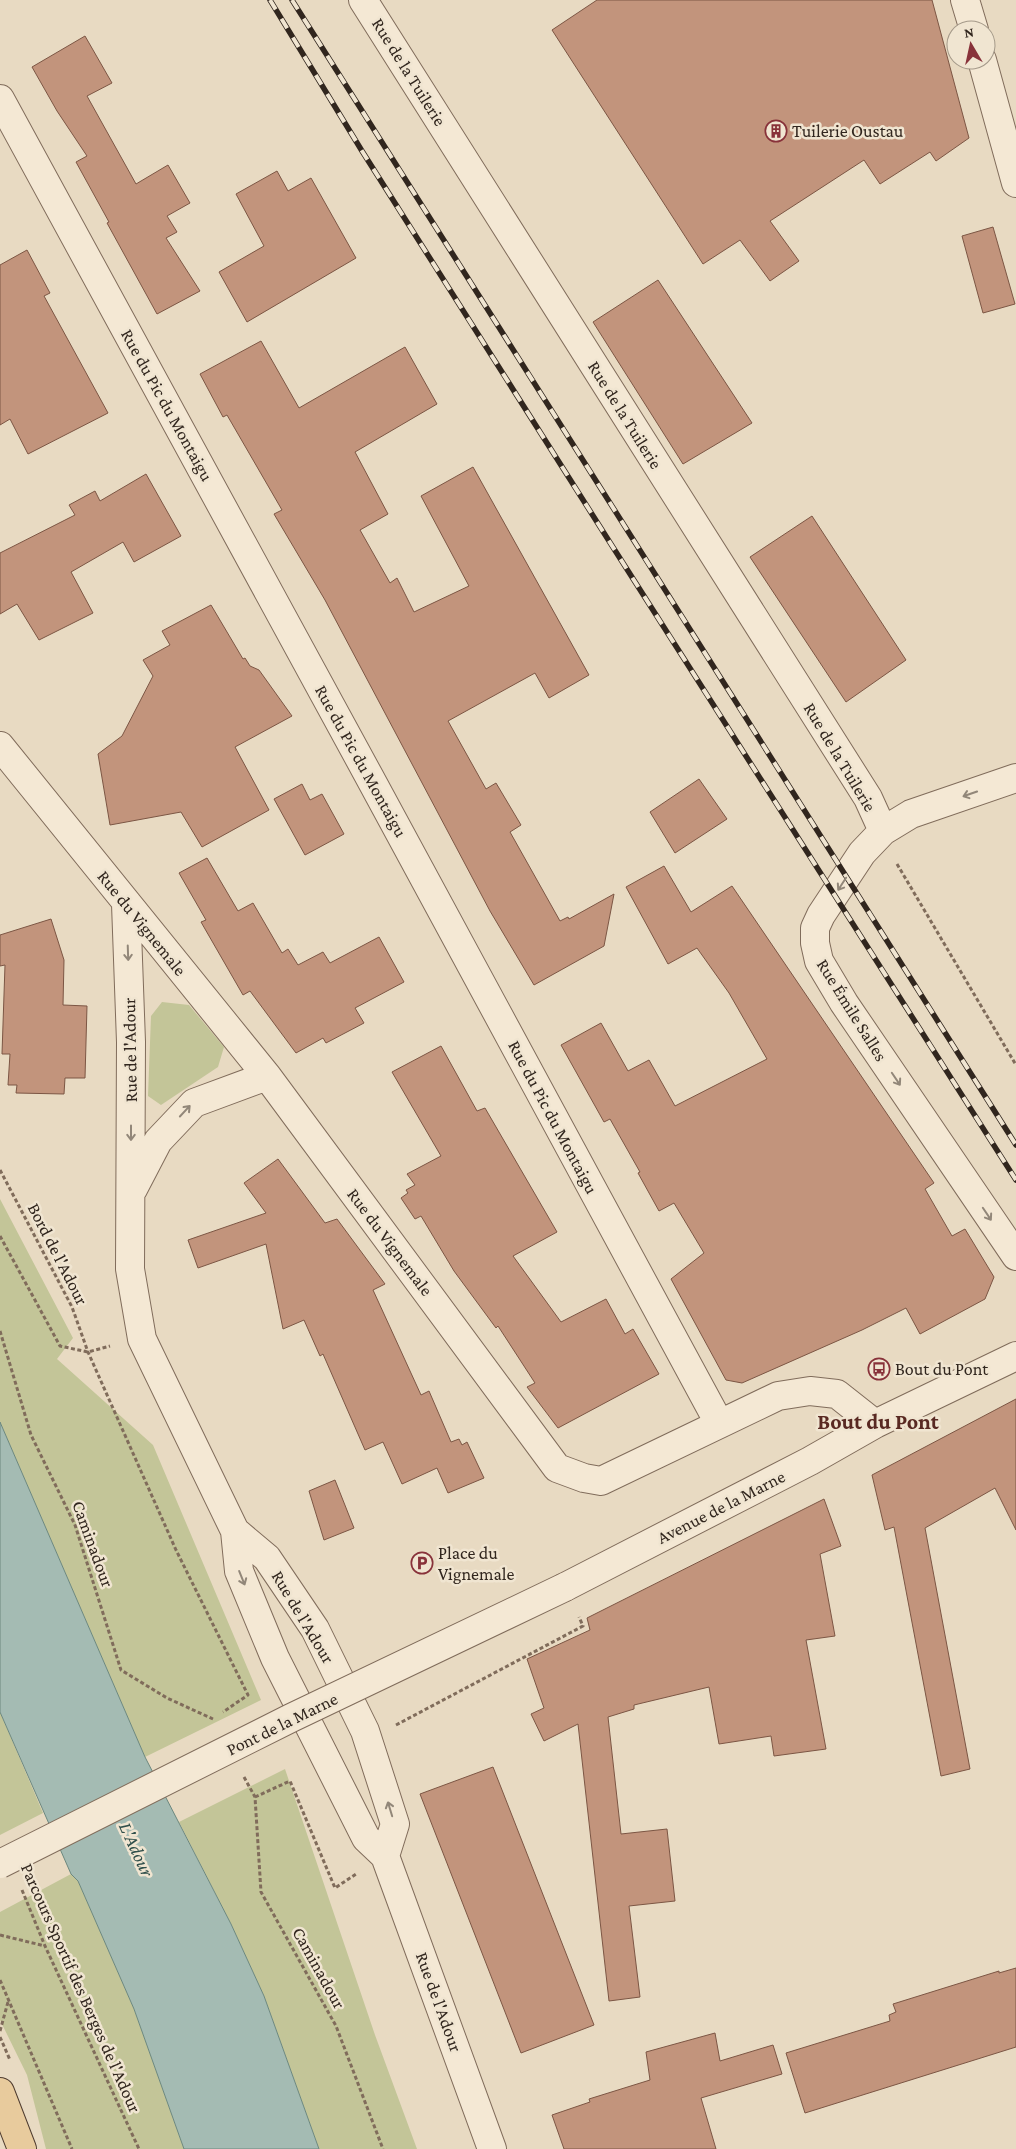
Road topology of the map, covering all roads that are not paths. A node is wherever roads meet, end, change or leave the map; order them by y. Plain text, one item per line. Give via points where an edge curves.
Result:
1 (363, 0) edge
2 (965, 0) edge
3 (971, 20) edge
4 (985, 70) edge
5 (0, 99) edge
6 (1016, 183) edge
7 (0, 746) edge
8 (1016, 778) edge
9 (878, 836) junction
10 (126, 904) junction
11 (267, 1076) junction
12 (130, 1195) junction
13 (1016, 1256) edge
14 (1016, 1356) edge
15 (718, 1423) junction
16 (876, 1424) junction
17 (235, 1530) junction
18 (565, 1587) joint
19 (385, 1856) junction
20 (9, 1872) edge
21 (0, 2092) edge
22 (22, 2149) edge
23 (492, 2149) edge

1 - 9 street, Rue de la Tuilerie via 868,798
2 - 3 street
4 - 6 street
5 - 15 street, Rue du Pic du Montaigu
7 - 10 street, Rue du Vignemale
8 -> 9 street, Rue Émile Salles via 911,814
9 -> 13 street, Rue Émile Salles via 862,853 821,915 815,928 819,961 844,1003
10 - 11 street, Rue du Vignemale
10 -> 12 street, Rue de l'Adour via 131,1042
12 -> 11 street, Rue de l'Adour via 158,1141 194,1103
11 - 15 street, Rue du Vignemale via 557,1468 584,1478 602,1480
12 - 17 street, Rue de l'Adour via 130,1269 142,1339
14 - 16 street, Avenue de la Marne
15 - 16 street, Rue du Vignemale via 778,1396 810,1391 837,1394
16 - 18 street, Avenue de la Marne
17 -> 19 street, Rue de l'Adour via 239,1571 275,1658 366,1838
19 -> 17 street, Rue de l'Adour via 395,1824 365,1731 315,1630 267,1558
18 - 20 street, Pont de la Marne, bridge via 291,1718
19 - 23 street, Rue de l'Adour
21 - 22 main road

